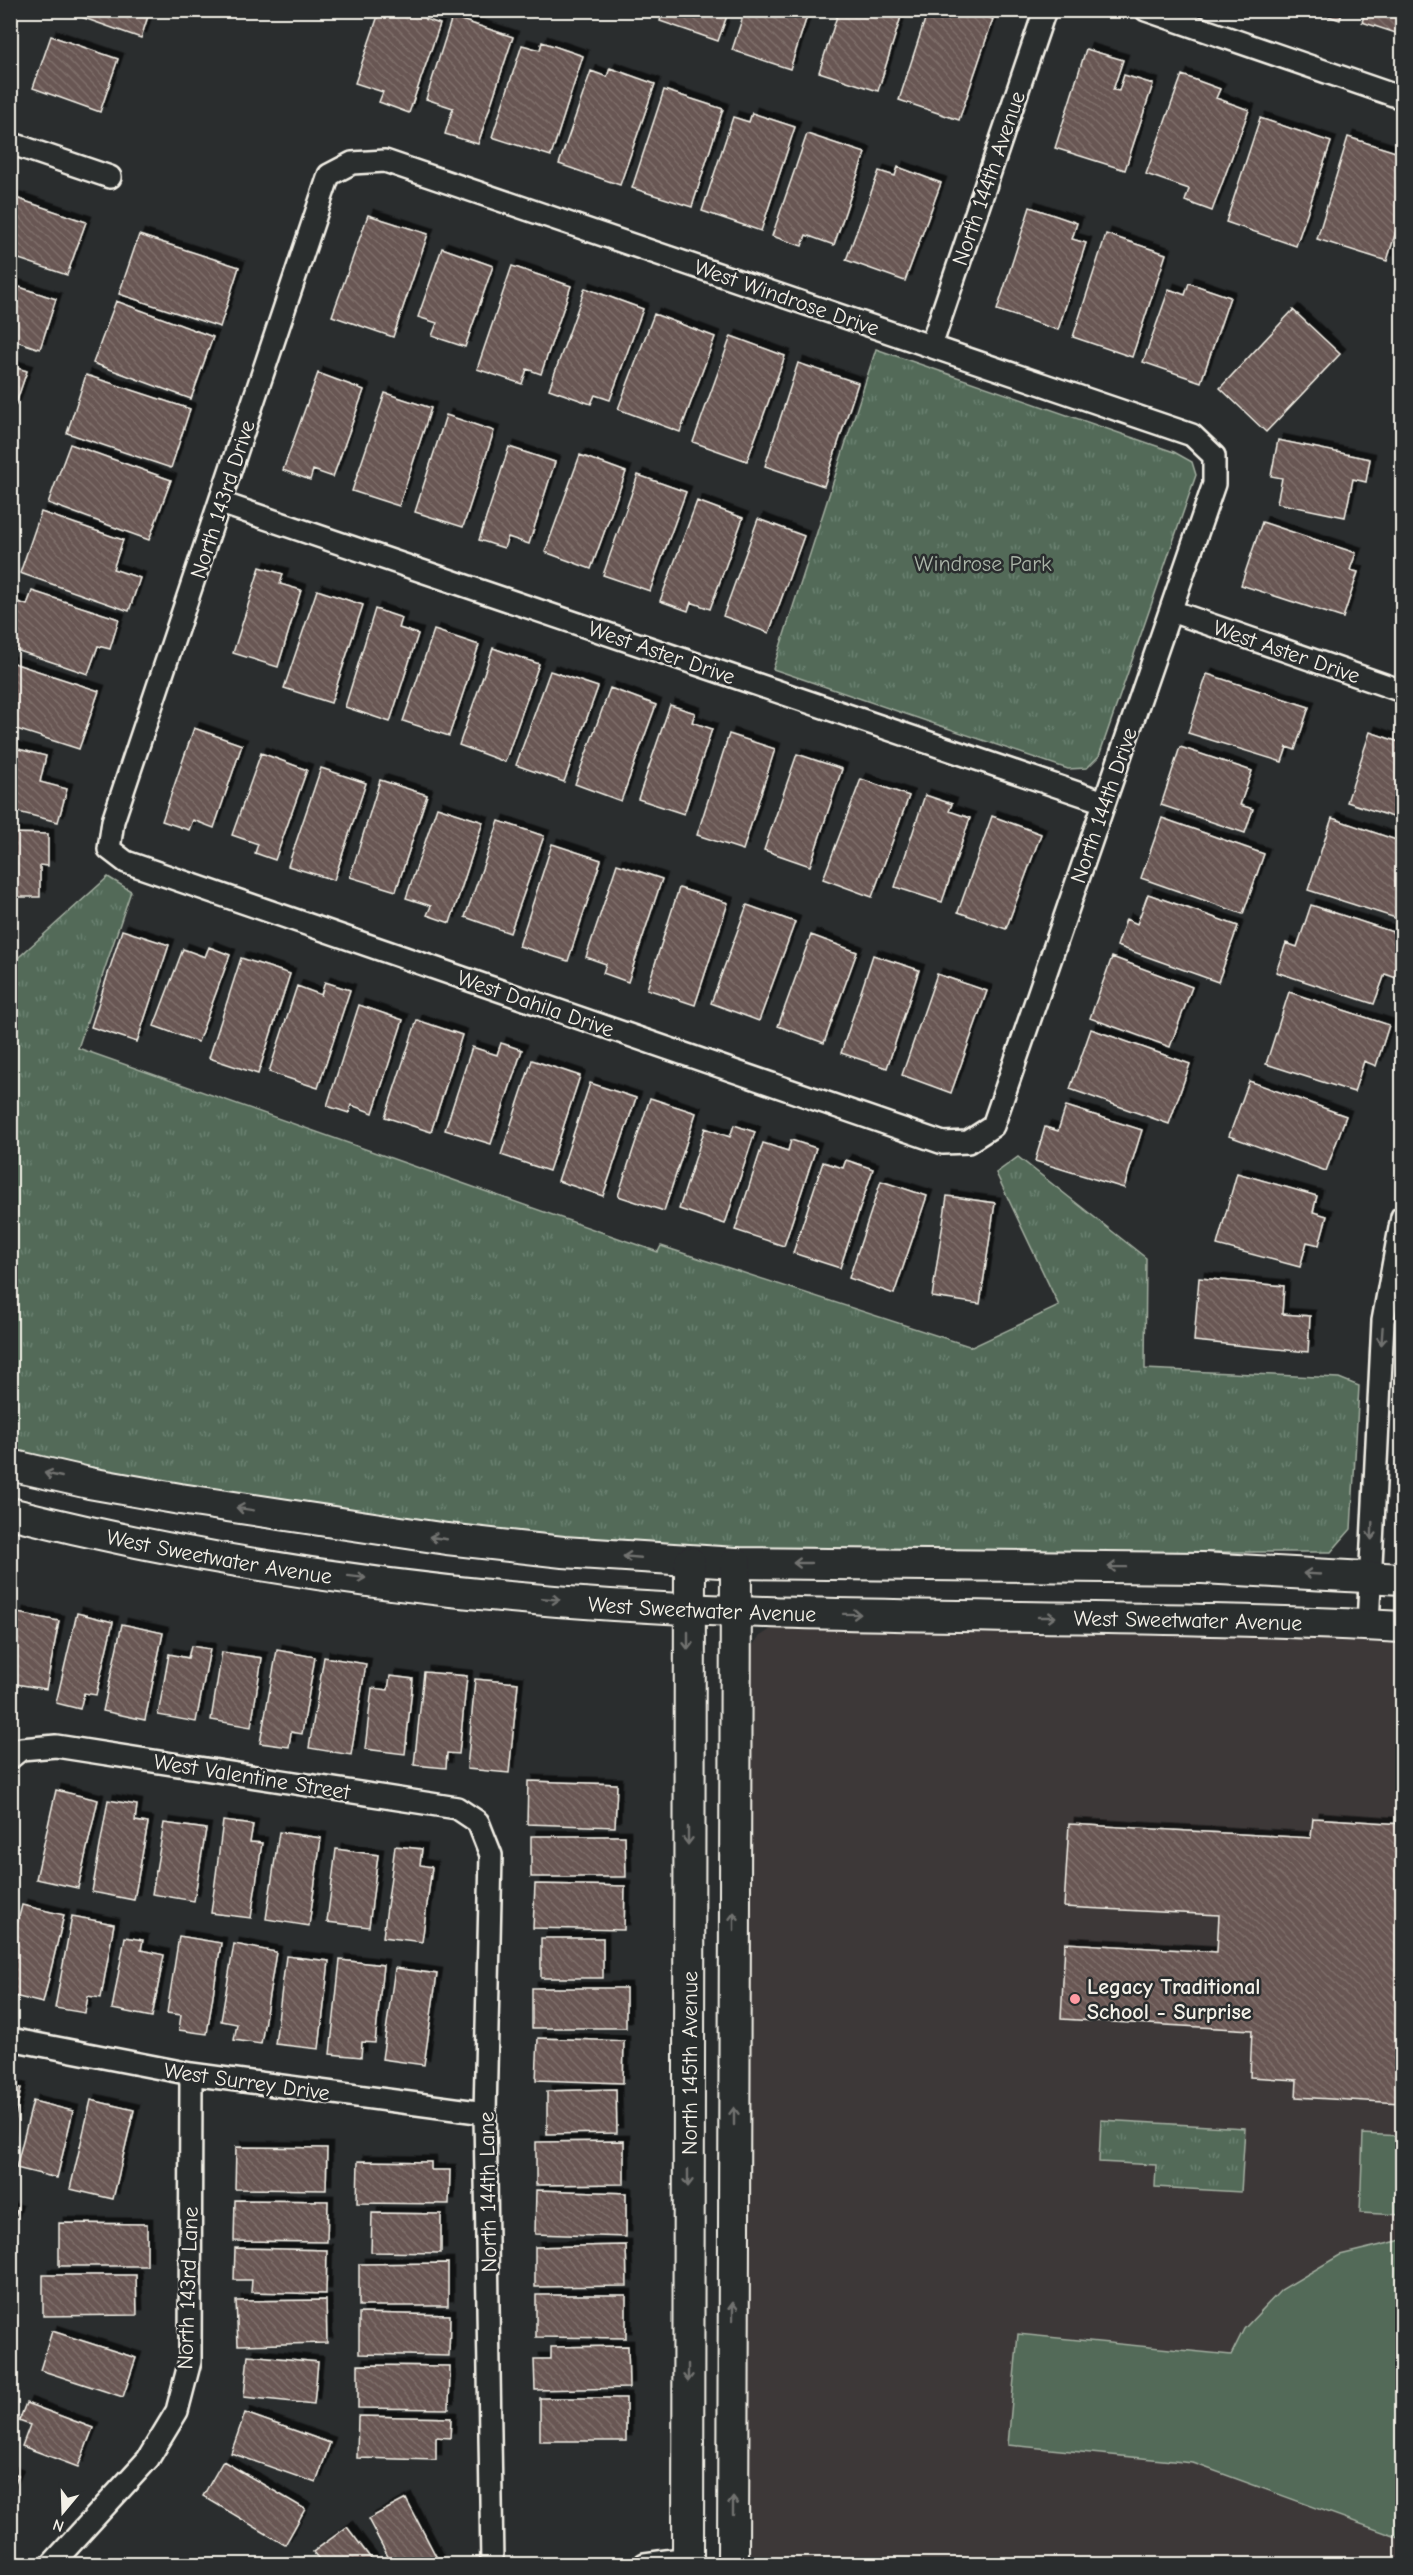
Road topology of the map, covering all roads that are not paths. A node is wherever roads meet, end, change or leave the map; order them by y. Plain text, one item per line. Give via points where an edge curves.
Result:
1 (1045, 10) edge
2 (1146, 10) edge
3 (1402, 98) edge
4 (10, 143) edge
5 (352, 163) joint
6 (110, 177) dead end
7 (931, 346) junction
8 (1214, 456) joint
9 (221, 502) junction
10 (1171, 611) junction
11 (1402, 691) edge
12 (1104, 802) junction
13 (109, 849) joint
14 (969, 1142) joint
15 (1402, 1217) edge
16 (10, 1465) edge
17 (10, 1513) edge
18 (690, 1562) junction
19 (736, 1563) junction
20 (1370, 1577) junction
21 (1402, 1580) edge
22 (688, 1609) junction
23 (734, 1611) junction
24 (1368, 1625) junction
25 (1402, 1627) edge
26 (16, 1754) edge
27 (478, 1822) joint
28 (10, 2039) edge
29 (191, 2074) junction
30 (485, 2113) junction
31 (688, 2561) edge
32 (52, 2565) edge
33 (492, 2565) edge
34 (645, 2565) edge
35 (733, 2565) edge

1 - 7 street, North 144th Avenue
2 - 3 street
4 - 6 street
5 - 7 street, West Windrose Drive via 386,161
5 - 9 street, North 143rd Drive via 329,175
7 - 8 street, West Windrose Drive via 1192,435
8 - 10 street, North 144th Drive via 1214,484
9 - 12 street, West Aster Drive
9 - 13 street, North 143rd Drive via 113,821
10 - 11 street, West Aster Drive
10 - 12 street, North 144th Drive
12 - 14 street, North 144th Drive via 993,1125
13 - 14 street, West Dahila Drive via 126,862 943,1143
15 -> 20 street via 1383,1321
18 -> 16 street, West Sweetwater Avenue via 563,1552 373,1529 101,1485
17 -> 22 street, West Sweetwater Avenue via 210,1556 333,1574 491,1594
18 - 19 street, West Sweetwater Avenue
18 - 22 street, North 145th Avenue
20 -> 19 street, West Sweetwater Avenue via 1202,1568
19 - 23 street, North 145th Avenue
20 - 21 street, West Sweetwater Avenue
20 - 24 street
22 - 23 street, West Sweetwater Avenue
22 -> 31 street, North 145th Avenue
23 -> 24 street, West Sweetwater Avenue
35 -> 23 street, North 145th Avenue
24 - 25 street, West Sweetwater Avenue
26 - 27 street, West Valentine Street via 56,1746 457,1808
27 - 30 street, North 144th Lane via 491,1855
28 - 29 street, West Surrey Drive
29 - 30 street, West Surrey Drive
29 - 32 street, North 143rd Lane via 190,2361 177,2411 148,2459
30 - 33 street, North 144th Lane
31 - 34 street

